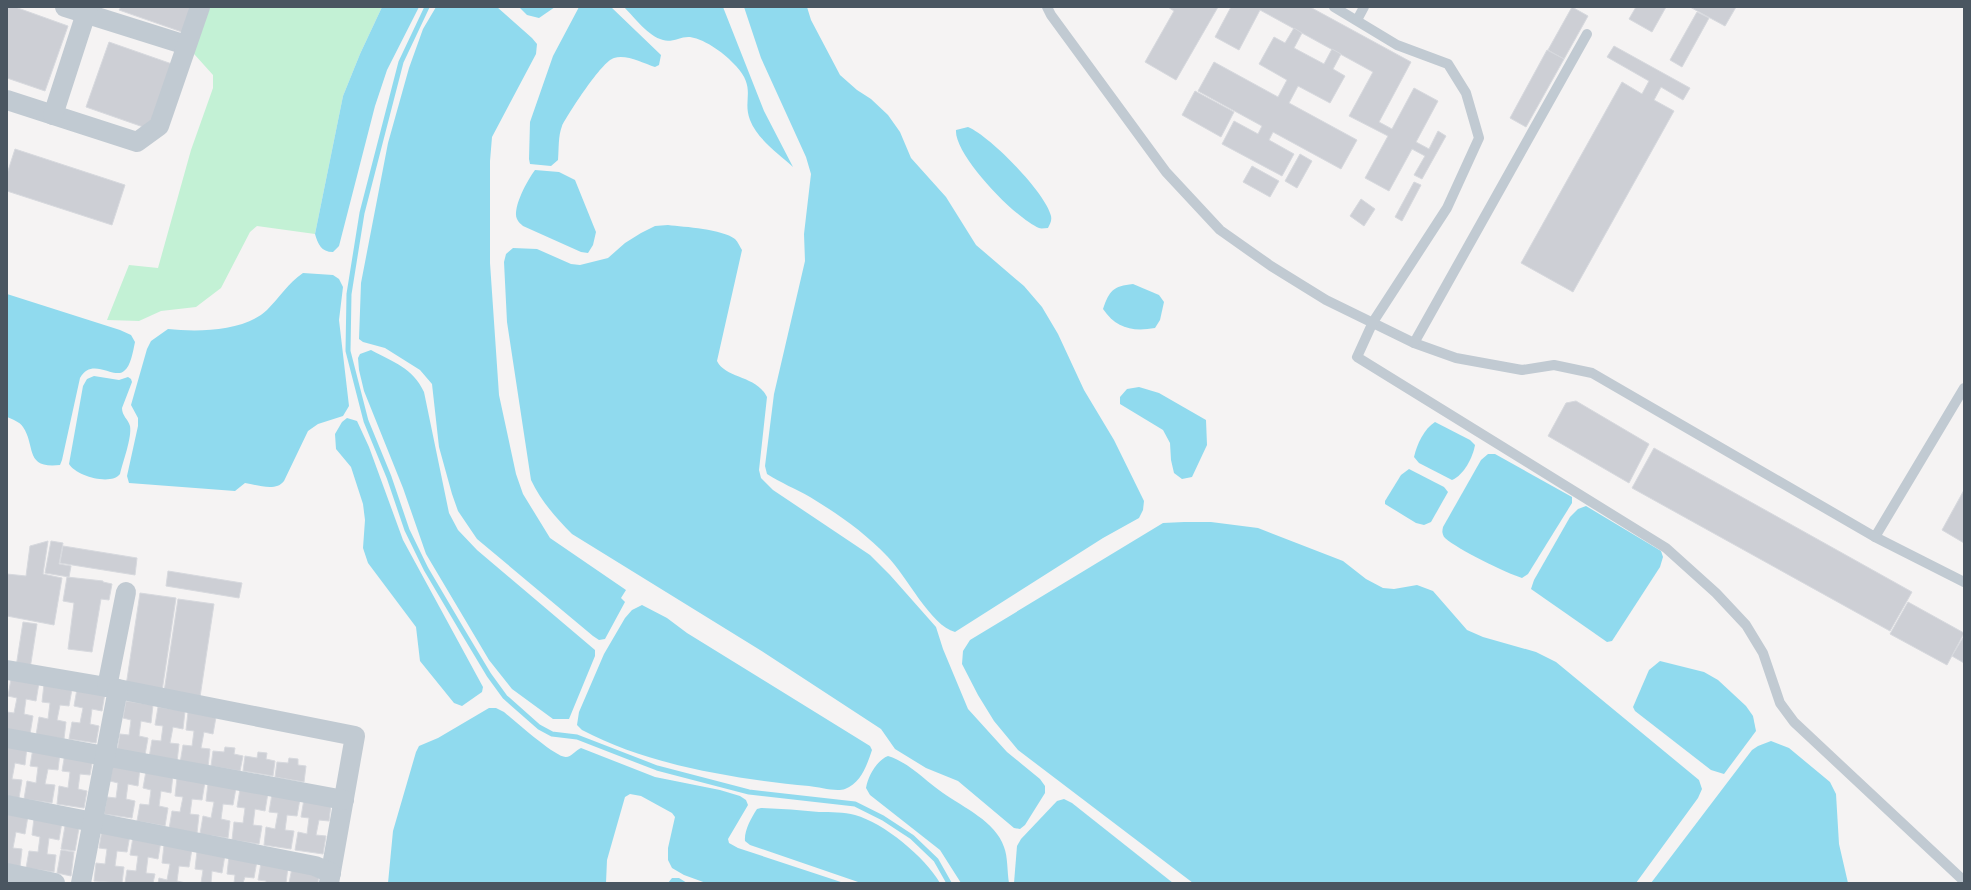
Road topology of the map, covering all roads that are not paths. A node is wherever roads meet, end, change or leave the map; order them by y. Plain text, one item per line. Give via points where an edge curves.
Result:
1 (64, 7) edge
2 (200, 7) edge
3 (1047, 7) edge
4 (1334, 7) edge
5 (1364, 7) edge
6 (87, 11) edge
7 (1357, 20) junction
8 (1587, 34) dead end
9 (186, 45) junction
10 (7, 100) edge
11 (53, 115) junction
12 (1373, 322) junction
13 (1414, 343) junction
14 (1964, 388) edge
15 (1875, 537) junction
16 (1964, 582) edge
17 (126, 592) dead end
18 (7, 670) edge
19 (113, 688) junction
20 (7, 738) edge
21 (106, 756) junction
22 (344, 800) junction
23 (7, 805) edge
24 (92, 822) junction
25 (7, 873) edge
26 (330, 878) edge
27 (1964, 881) edge
28 (55, 883) edge
29 (81, 883) edge

1 - 6 street
2 - 9 street
3 - 12 lane via 1050,15 1166,172 1220,230 1326,300
4 - 7 lane
5 - 7 lane
6 - 9 street
6 - 11 street
7 - 12 lane via 1397,45 1448,64 1466,93 1479,138 1447,208
8 - 13 lane
9 - 11 street via 158,126 137,142
10 - 11 street
12 - 13 lane
12 - 27 lane via 1357,357 1666,548 1716,593 1746,625 1763,653 1780,703 1794,722
13 - 15 lane via 1456,358 1522,370 1554,365 1592,373
14 - 15 lane
15 - 16 lane
17 - 19 street
18 - 19 street
19 - 21 street
19 - 22 street via 355,736
20 - 21 street
21 - 22 street
21 - 24 street
22 - 26 street
23 - 24 street
24 - 26 street via 315,866
24 - 29 street
25 - 28 street

